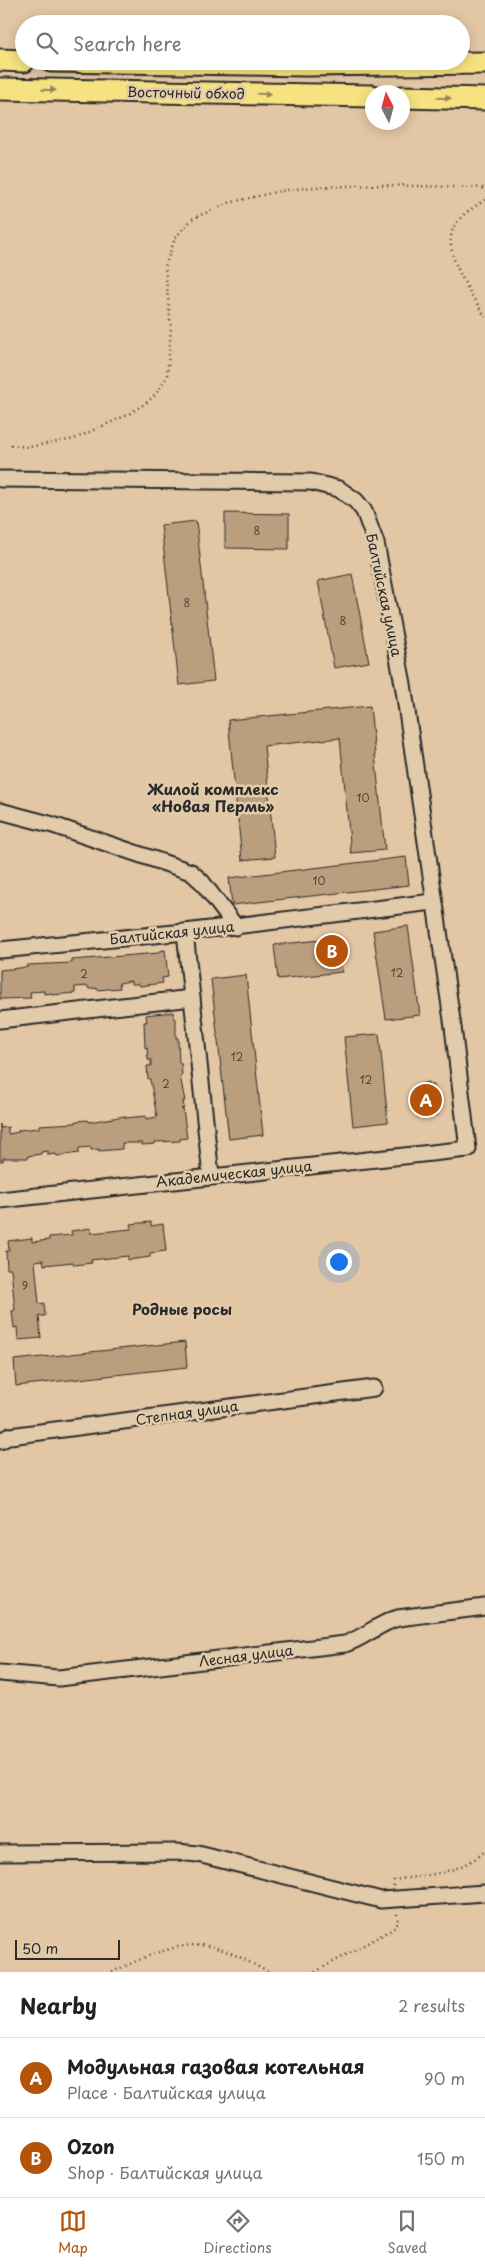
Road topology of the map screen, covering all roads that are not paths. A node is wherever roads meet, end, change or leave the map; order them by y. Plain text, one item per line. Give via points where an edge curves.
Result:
1 (0, 60) edge
2 (15, 61) edge
3 (470, 63) edge
4 (485, 63) edge
5 (0, 89) edge
6 (365, 96) edge
7 (410, 97) edge
8 (485, 99) edge
9 (0, 479) edge
10 (0, 811) edge
11 (433, 902) junction
12 (236, 927) junction
13 (185, 932) junction
14 (0, 950) edge
15 (192, 998) junction
16 (0, 1020) edge
17 (468, 1149) joint
18 (212, 1176) junction
19 (0, 1200) edge
20 (374, 1388) dead end
21 (0, 1441) edge
22 (485, 1607) edge
23 (0, 1673) edge
24 (0, 1853) edge
25 (485, 1893) edge

1 - 2 highway
3 - 4 highway
5 -> 6 highway, Восточный обход
7 -> 8 highway
9 - 11 street, Балтийская улица via 311,482 339,489 356,501 369,524 379,562 403,684
10 - 12 street via 45,822 191,872
11 - 12 street, Балтийская улица
11 - 17 street, Балтийская улица
12 - 13 street, Балтийская улица
13 - 14 street, Балтийская улица
13 - 15 street
15 - 16 street
15 - 18 street
17 - 18 street, Академическая улица
18 - 19 street, Академическая улица
20 - 21 street, Степная улица via 10,1436
22 - 23 street, Лесная улица via 390,1620 364,1637 345,1644 59,1678
24 - 25 street via 184,1852 381,1900

